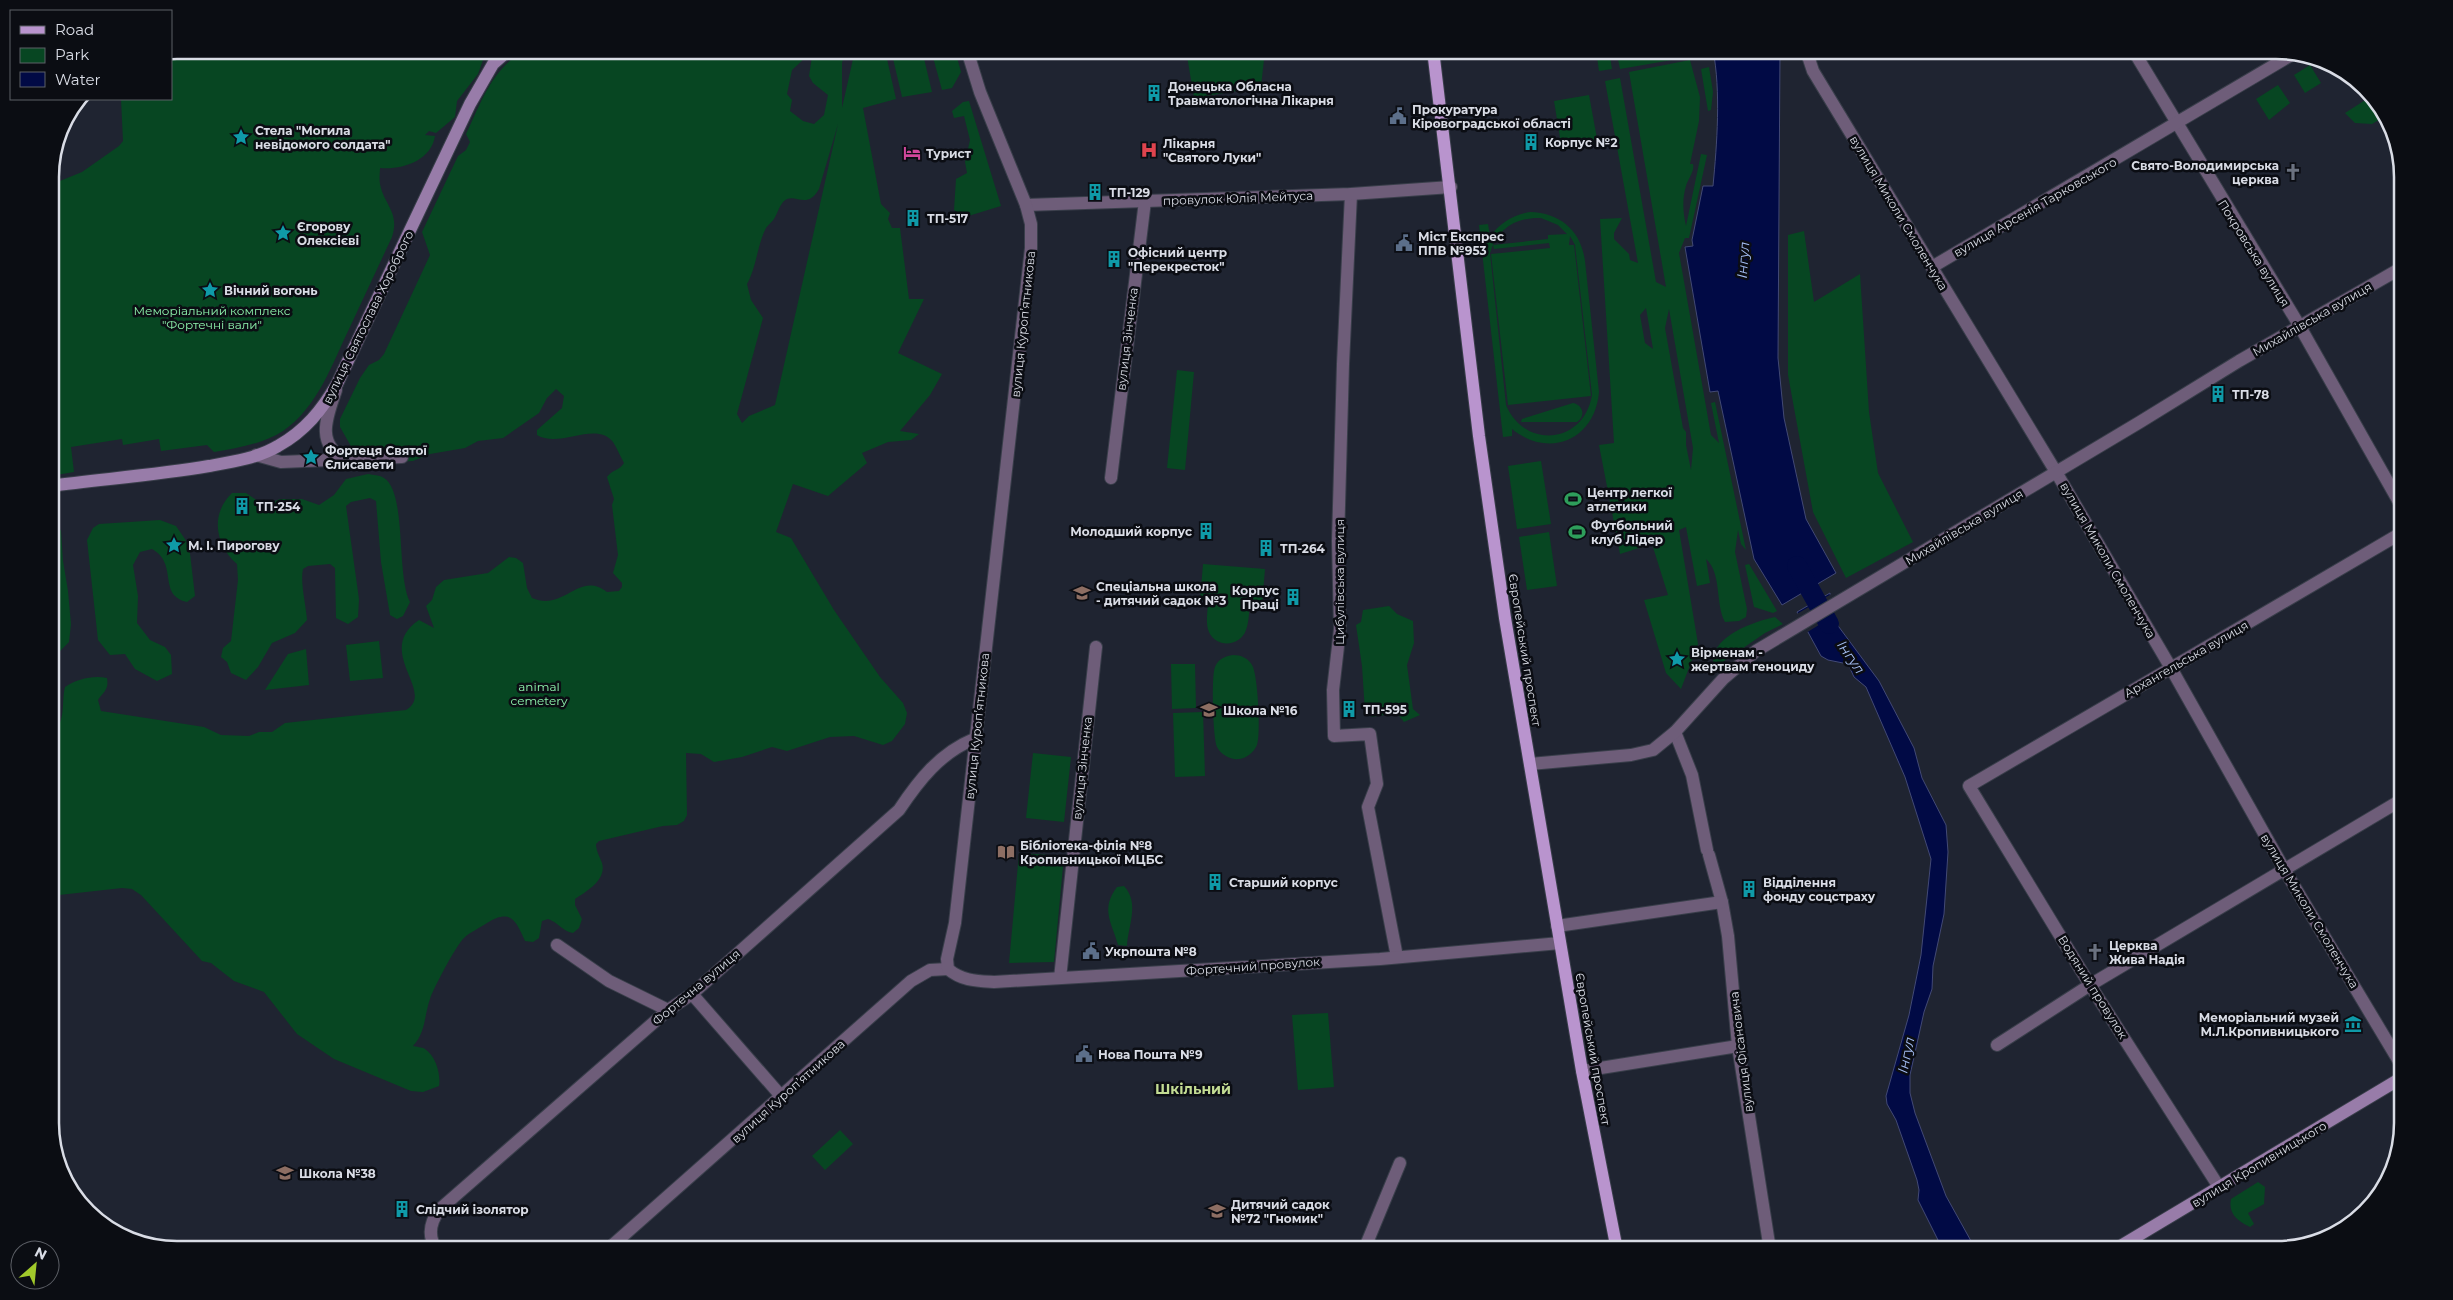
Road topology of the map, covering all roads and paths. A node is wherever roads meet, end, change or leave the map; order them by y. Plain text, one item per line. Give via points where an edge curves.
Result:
1 (499, 59) edge
2 (970, 59) edge
3 (1435, 59) edge
4 (1813, 59) edge
5 (2138, 59) edge
6 (2285, 59) edge
7 (2176, 124) junction
8 (1451, 187) junction
9 (1351, 194) junction
10 (1145, 201) junction
11 (1026, 206) junction
12 (1932, 267) junction
13 (2394, 272) edge
14 (2299, 326) junction
15 (337, 384) junction
16 (256, 455) junction
17 (402, 457) dead end
18 (345, 460) junction
19 (2056, 472) junction
20 (1111, 478) dead end
21 (59, 485) edge
22 (2394, 493) edge
23 (2394, 537) edge
24 (1096, 647) dead end
25 (2171, 668) junction
26 (1675, 732) junction
27 (974, 739) junction
28 (1530, 764) junction
29 (1970, 786) joint
30 (2394, 804) edge
31 (2284, 869) junction
32 (1722, 902) junction
33 (1557, 926) junction
34 (1560, 943) junction
35 (557, 944) dead end
36 (1397, 957) junction
37 (948, 969) junction
38 (1060, 978) junction
39 (2090, 985) junction
40 (692, 994) junction
41 (668, 1010) junction
42 (1738, 1046) junction
43 (1997, 1046) dead end
44 (2394, 1053) edge
45 (1582, 1071) junction
46 (2394, 1082) edge
47 (782, 1096) junction
48 (1400, 1163) dead end
49 (2219, 1187) junction
50 (434, 1241) edge
51 (617, 1241) edge
52 (1368, 1241) edge
53 (1615, 1241) edge
54 (1769, 1241) edge
55 (2129, 1241) edge

1 - 15 main road, вулиця Святослава Хороброго via 470,104
2 - 11 street, вулиця Куропʼятникова
3 - 8 main road, Європейський проспект
4 - 12 street, вулиця Миколи Смоленчука via 1813,71
5 - 7 street, Покровська вулиця
6 - 7 street, вулиця Арсенія Тарковського
7 - 12 street, вулиця Арсенія Тарковського
7 - 14 street, Покровська вулиця
8 - 9 street, провулок Юлія Мейтуса
8 - 28 main road, Європейський проспект via 1479,436
9 - 10 street, провулок Юлія Мейтуса
9 - 36 street, Цибулівська вулиця via 1342,382 1338,541 1340,629 1333,690 1334,736 1370,734 1377,784 1368,806
10 - 11 street, провулок Юлія Мейтуса
10 - 20 street, вулиця Зінченка
11 - 27 street, вулиця Куропʼятникова via 1031,224 1031,248
12 - 19 street, вулиця Миколи Смоленчука
13 - 14 street, Михайлівська вулиця
14 - 19 street, Михайлівська вулиця
14 - 22 street, Покровська вулиця
15 - 16 main road, вулиця Святослава Хороброго via 308,425 276,448
15 - 18 street via 327,418 326,442 333,453
16 - 18 street via 281,462
16 - 21 main road, вулиця Святослава Хороброго via 178,471
17 - 18 street
19 - 25 street, вулиця Миколи Смоленчука
19 - 26 street, Михайлівська вулиця via 1739,664
23 - 25 street, Архангельська вулиця
24 - 38 street, вулиця Зінченка
25 - 29 street, Архангельська вулиця
25 - 31 street, вулиця Миколи Смоленчука
26 - 28 street, Михайлівська вулиця via 1648,753
26 - 32 street, вулиця Фісановича via 1692,775
27 - 37 street, вулиця Куропʼятникова
27 - 40 street, Фортечна вулиця via 956,746 922,776 899,810
28 - 33 main road, Європейський проспект
29 - 39 street, Водяний провулок
30 - 31 street
31 - 39 street
31 - 44 street, вулиця Миколи Смоленчука
32 - 33 street
32 - 42 street, вулиця Фісановича
33 - 34 main road, Європейський проспект
34 - 36 street, Фортечний провулок
34 - 45 main road, Європейський проспект
35 - 41 street via 609,980
36 - 38 street, Фортечний провулок
37 - 38 street, Фортечний провулок via 971,980 994,982
37 - 47 street, вулиця Куропʼятникова via 930,970 911,981
39 - 43 street
39 - 49 street, Водяний провулок
40 - 41 street, Фортечна вулиця
40 - 47 street
41 - 50 street, Фортечна вулиця via 440,1210 431,1224
42 - 45 street
42 - 54 street, вулиця Фісановича
45 - 53 main road, Європейський проспект
46 - 49 main road, вулиця Кропивницького
47 - 51 street, вулиця Куропʼятникова
48 - 52 street
49 - 55 main road, вулиця Кропивницького

